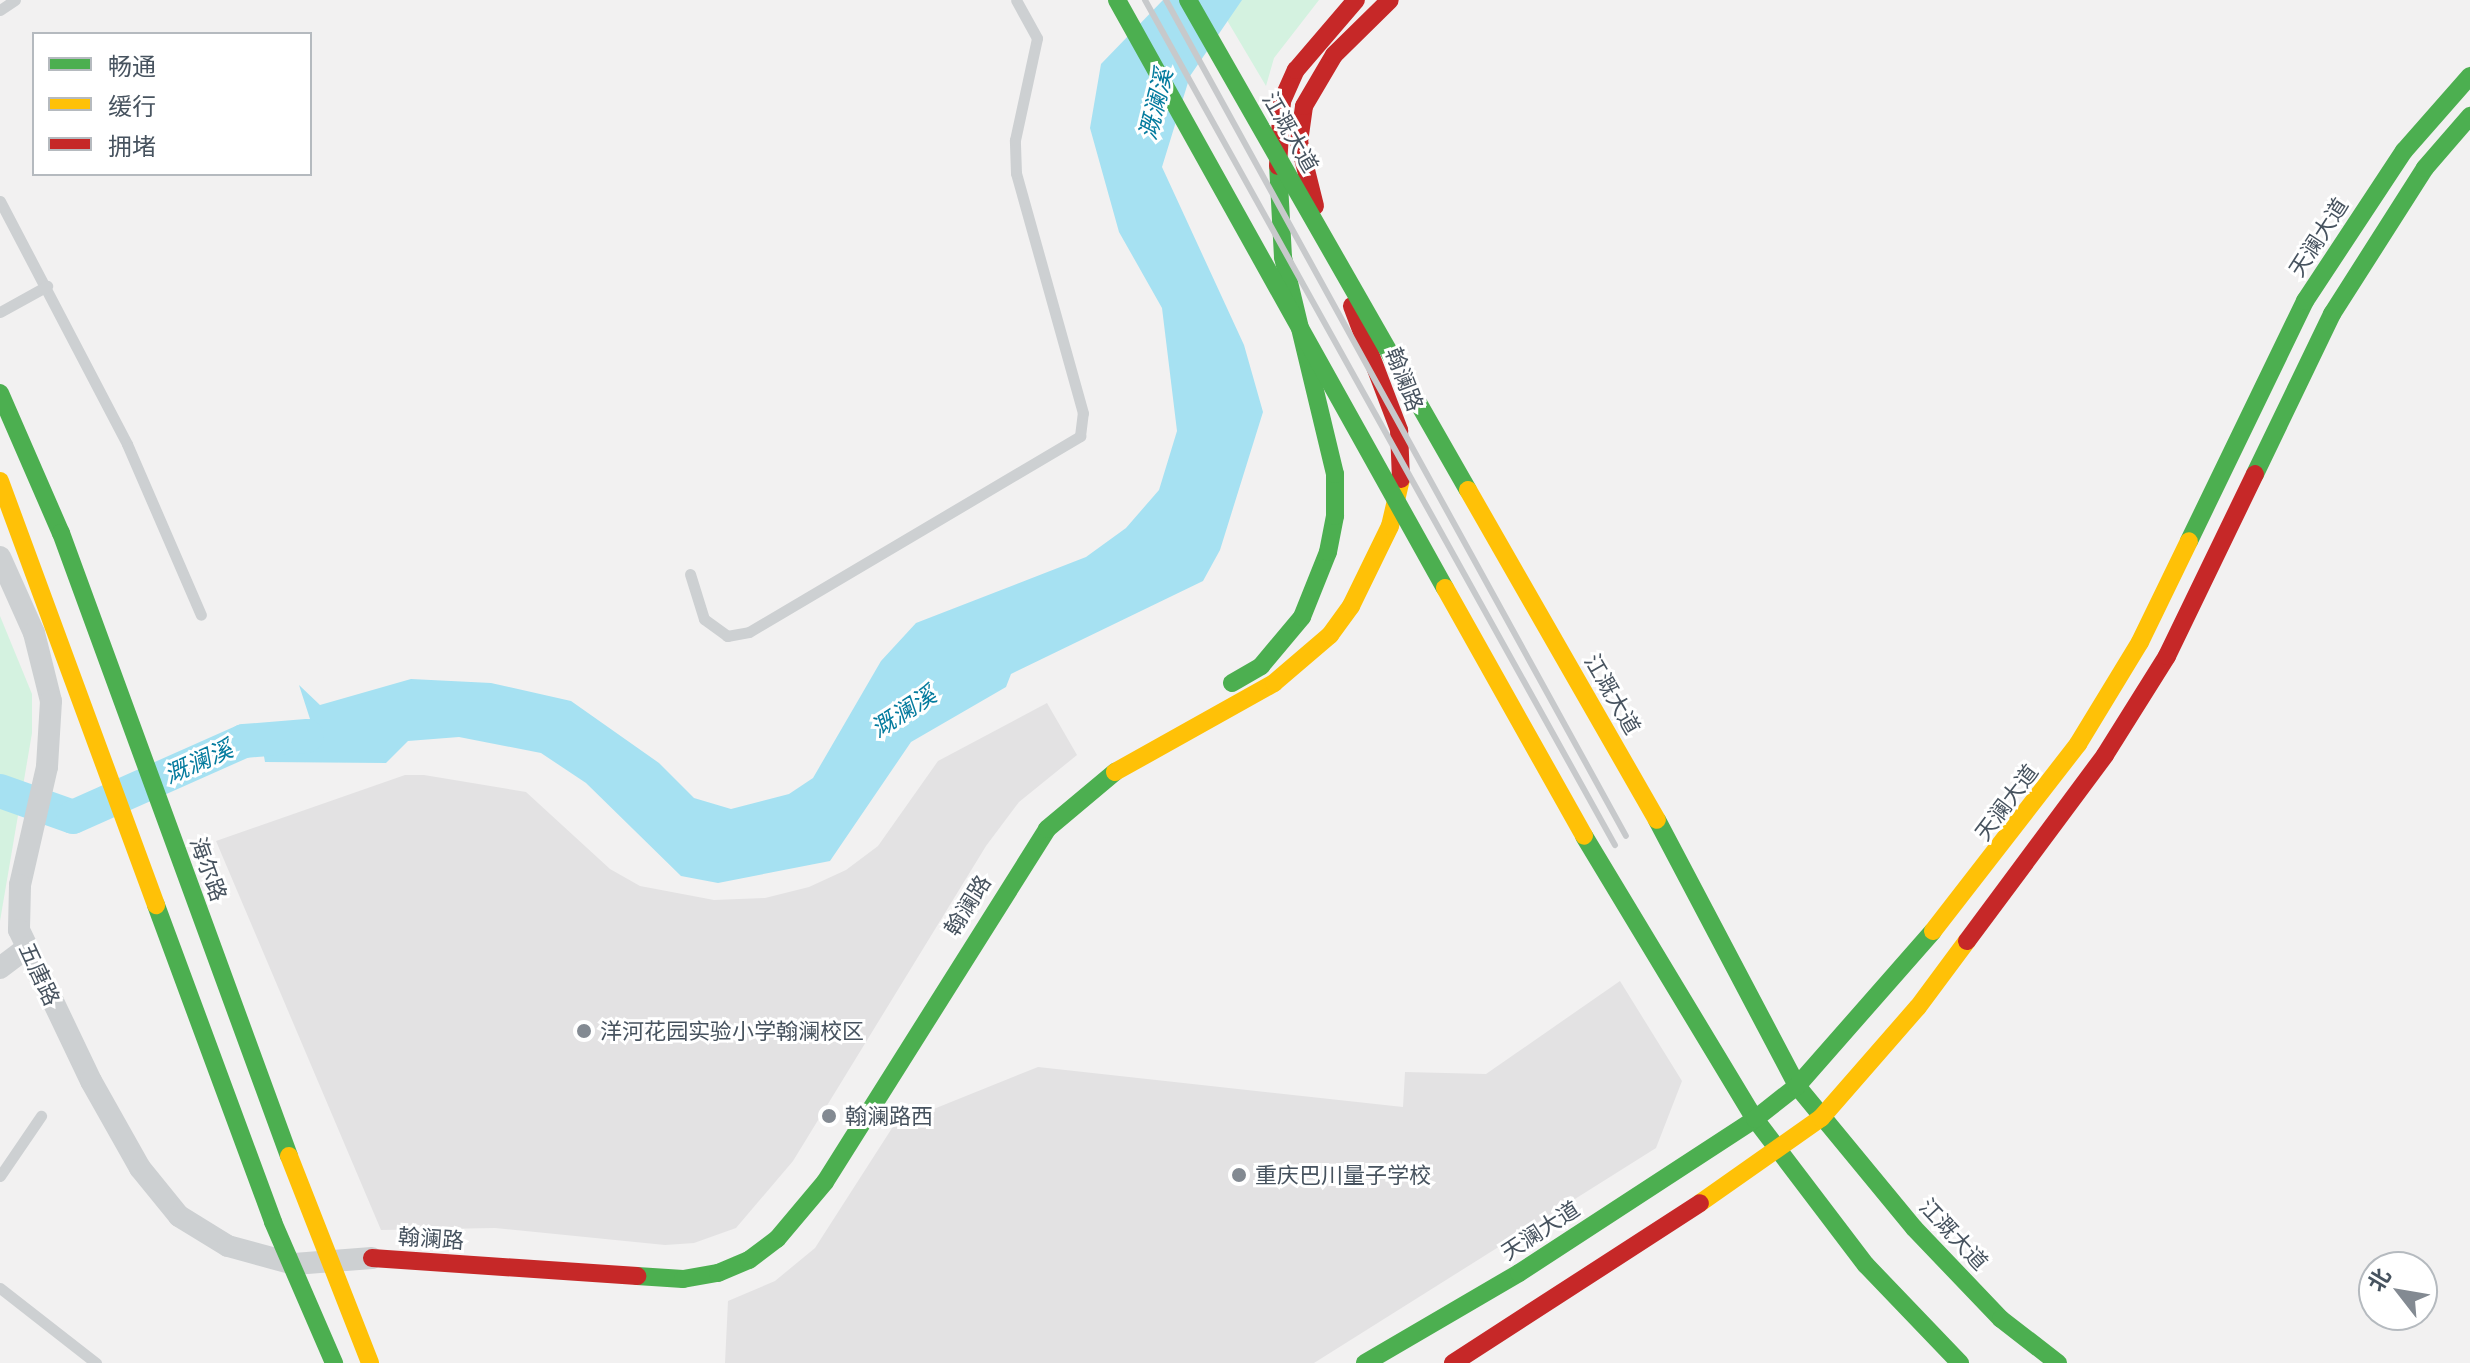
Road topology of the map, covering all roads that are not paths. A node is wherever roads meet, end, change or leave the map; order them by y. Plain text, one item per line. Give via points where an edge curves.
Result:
1 (15, 0) edge
2 (1016, 0) edge
3 (1117, 0) edge
4 (1188, 0) edge
5 (1356, 0) edge
6 (1390, 0) edge
7 (0, 10) edge
8 (2470, 76) edge
9 (2470, 116) edge
10 (0, 201) edge
11 (47, 286) junction
12 (0, 312) edge
13 (0, 393) edge
14 (0, 481) edge
15 (0, 557) edge
16 (690, 574) dead end
17 (201, 615) dead end
18 (1071, 782) dead end
19 (1051, 799) dead end
20 (1013, 844) dead end
21 (27, 948) junction
22 (0, 968) edge
23 (922, 990) dead end
24 (1797, 1086) junction
25 (41, 1116) dead end
26 (1821, 1118) junction
27 (1755, 1119) junction
28 (1779, 1151) junction
29 (0, 1176) edge
30 (372, 1258) junction
31 (0, 1288) edge
32 (96, 1363) edge
33 (334, 1363) edge
34 (370, 1363) edge
35 (1365, 1363) edge
36 (1453, 1363) edge
37 (1960, 1363) edge
38 (2058, 1363) edge

1 - 7 lane
2 - 16 lane via 1037,38 1015,140 1016,173 1083,413 1080,436 749,632 727,636 704,619
3 - 27 street, bridge via 1584,836
4 - 24 street, 江溉大道, bridge via 1657,820
5 - 18 street via 1296,70 1282,101 1277,139 1283,257 1335,474 1335,516 1315,590 1285,642 1261,666
6 - 30 street, 翰澜路 via 1316,80 1304,106 1299,142 1303,176 1399,430 1402,475 1390,526 1351,606 1330,635 1274,683 1113,773 1047,829 825,1182 801,1216 749,1260 718,1273 656,1280
8 - 24 street, 天澜大道 via 2404,151 2305,301 2140,642 2078,744 1895,980
9 - 26 street via 2425,168 2332,314 2167,656 2105,755 1918,1007
10 - 11 lane
11 - 12 lane
11 - 17 lane via 127,444
13 - 34 street, 海尔路, bridge via 61,533 318,1237
14 - 33 street, bridge via 273,1222
15 - 21 street, 五唐路 via 46,670 51,701 47,767 20,885 19,930
19 - 20 street
21 - 22 street
21 - 30 street, 五唐路 via 140,1168 179,1216 228,1246 294,1264
23 - 30 street, 翰澜路 via 810,1175 788,1206 742,1246 716,1256 658,1263 489,1251
24 - 26 street, 江溉大道
24 - 27 street, 天澜大道
25 - 29 lane
26 - 28 street
26 - 38 street, 江溉大道 via 1979,1296
27 - 28 street
27 - 35 street, 天澜大道 via 1519,1273
28 - 36 street
28 - 37 street via 1866,1265
31 - 32 lane

